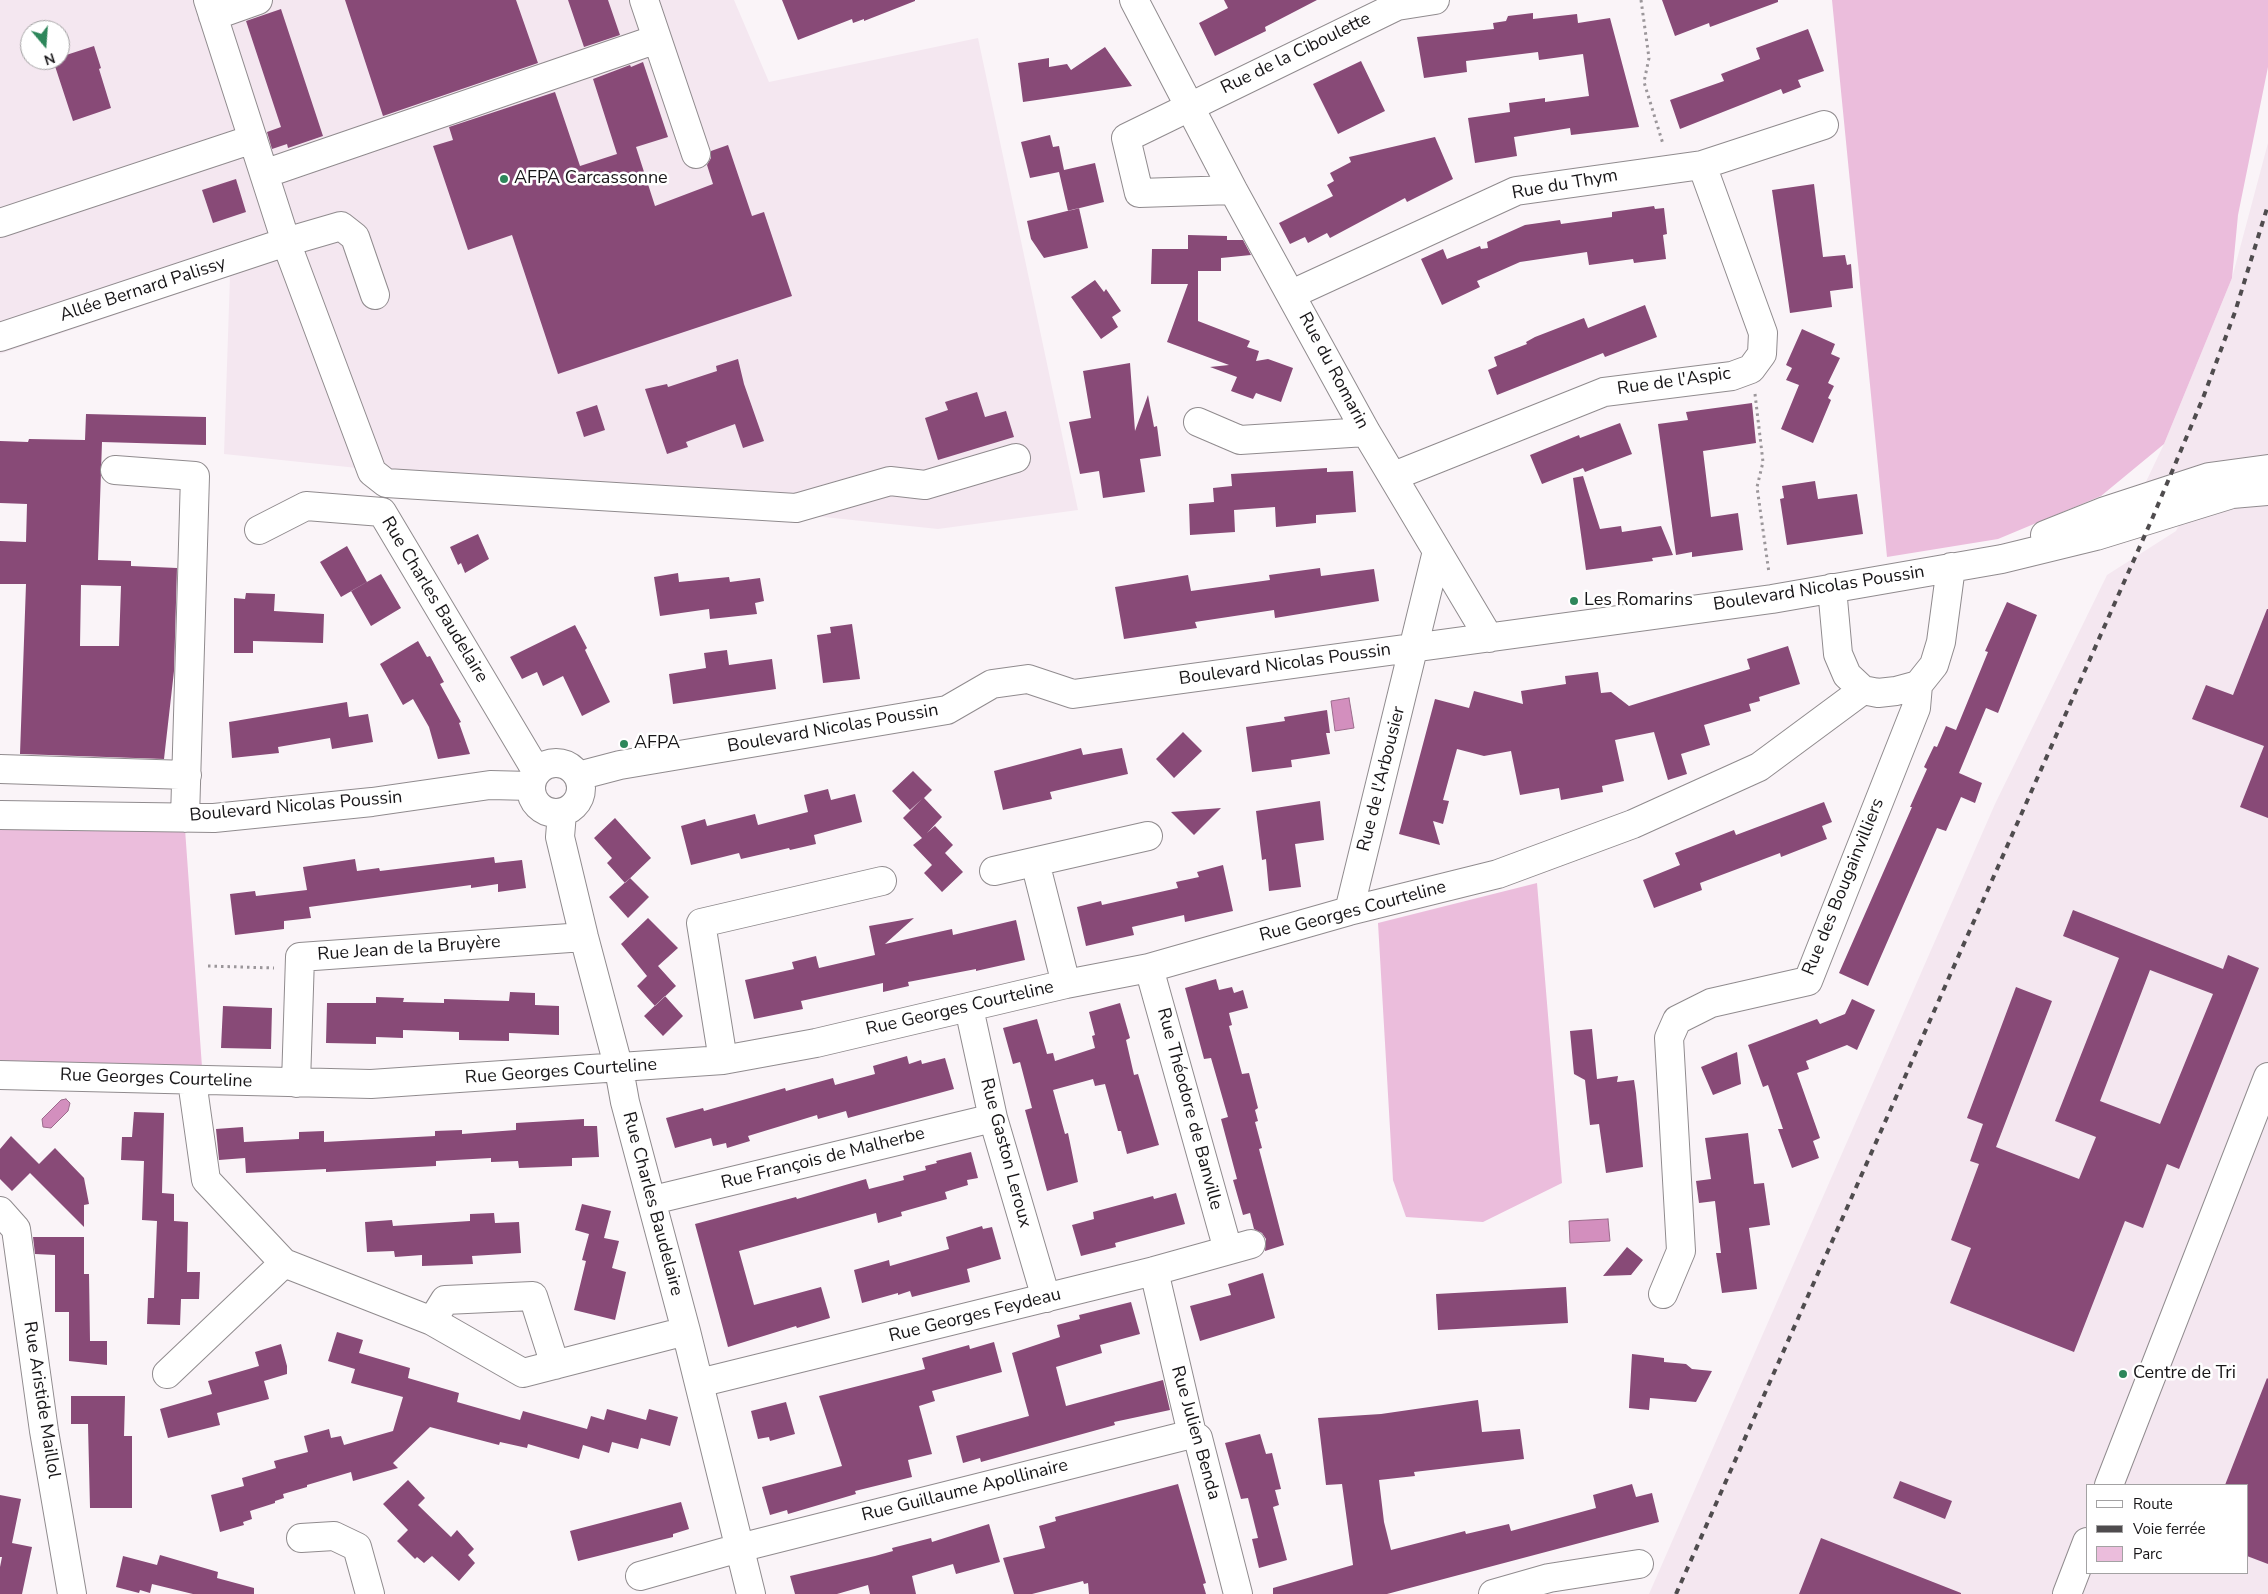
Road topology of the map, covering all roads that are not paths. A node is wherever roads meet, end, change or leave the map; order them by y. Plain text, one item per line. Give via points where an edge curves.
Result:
1 (258, 0) edge
2 (644, 0) edge
3 (1134, 0) edge
4 (1435, 0) edge
5 (210, 8) edge
6 (658, 39) junction
7 (1188, 107) junction
8 (1824, 125) dead end
9 (253, 139) junction
10 (696, 154) dead end
11 (1702, 165) junction
12 (264, 174) junction
13 (1233, 190) junction
14 (0, 223) edge
15 (286, 242) junction
16 (375, 294) dead end
17 (1292, 294) junction
18 (0, 337) edge
19 (1198, 422) dead end
20 (1366, 432) junction
21 (1016, 458) dead end
22 (2268, 469) edge
23 (115, 470) dead end
24 (1394, 476) junction
25 (2268, 491) edge
26 (259, 530) dead end
27 (1437, 551) junction
28 (2002, 559) junction
29 (1951, 567) junction
30 (1832, 588) junction
31 (1489, 638) junction
32 (1414, 648) junction
33 (1918, 685) junction
34 (1863, 690) junction
35 (0, 769) edge
36 (187, 775) junction
37 (578, 776) junction
38 (534, 779) junction
39 (562, 813) junction
40 (0, 816) edge
41 (185, 818) junction
42 (1148, 836) dead end
43 (1036, 862) junction
44 (994, 871) dead end
45 (882, 881) dead end
46 (1349, 911) junction
47 (584, 937) junction
48 (1149, 968) junction
49 (1066, 984) junction
50 (969, 1008) junction
51 (723, 1060) junction
52 (619, 1068) junction
53 (0, 1075) edge
54 (2268, 1077) edge
55 (192, 1081) junction
56 (296, 1083) junction
57 (993, 1118) junction
58 (652, 1200) junction
59 (0, 1211) edge
60 (1239, 1247) joint
61 (284, 1263) junction
62 (1154, 1271) junction
63 (1663, 1294) dead end
64 (1046, 1298) junction
65 (432, 1320) junction
66 (686, 1331) junction
67 (555, 1365) junction
68 (167, 1374) dead end
69 (699, 1383) junction
70 (1192, 1434) junction
71 (2109, 1484) edge
72 (301, 1538) dead end
73 (2086, 1545) edge
74 (739, 1548) junction
75 (1639, 1564) dead end
76 (640, 1576) dead end
77 (72, 1594) edge
78 (370, 1594) edge
79 (751, 1594) edge
80 (1238, 1594) edge
81 (1492, 1594) edge
82 (2067, 1594) edge

1 - 5 street
2 - 6 street
3 - 7 street, Rue du Romarin
4 - 7 street, Rue de la Ciboulette via 1397,6
5 - 9 street
6 - 10 street
6 - 12 street
7 - 13 street, Rue du Romarin
7 - 13 street via 1126,138 1139,193
8 - 11 street, Rue du Thym
9 - 12 street
9 - 14 street
11 - 17 street, Rue du Thym via 1516,190
11 - 24 street, Rue de l'Aspic via 1762,333 1762,354 1752,369 1732,376 1604,392
12 - 15 street
13 - 17 street, Rue du Romarin
15 - 16 street, Allée Bernard Palissy via 341,226 355,237
15 - 18 street, Allée Bernard Palissy
15 - 21 street via 372,472 386,483 796,508 890,481 925,484
17 - 20 street, Rue du Romarin
19 - 20 street via 1240,440
20 - 24 street, Rue du Romarin
22 - 28 street, Boulevard Nicolas Poussin via 2209,477 2155,494 2052,532
23 - 36 street via 195,476
24 - 27 street, Rue du Romarin
25 - 28 street, Boulevard Nicolas Poussin via 2232,494 2096,536
26 - 38 street, Rue Charles Baudelaire via 306,506 382,512
27 - 31 street, Rue du Romarin
27 - 32 street
28 - 29 street, Boulevard Nicolas Poussin
29 - 30 street, Boulevard Nicolas Poussin
29 - 33 street via 1941,642 1934,665
30 - 31 street, Boulevard Nicolas Poussin
30 - 34 street via 1838,654 1847,675
31 - 32 street, Boulevard Nicolas Poussin
32 - 37 street, Boulevard Nicolas Poussin via 1073,694 1028,679 992,684 947,710 620,765
32 - 46 street, Rue de l'Arbousier
33 - 34 street via 1878,693
33 - 63 street, Rue des Bougainvilliers via 1916,708 1808,981 1711,1003 1677,1020 1670,1038 1681,1251
34 - 46 street, Rue Georges Courteline via 1759,767 1633,824 1498,874
35 - 36 street
36 - 41 street
37 - 38 street via 567,766 551,764
37 - 39 street via 579,798
38 - 39 street via 531,794 540,808
38 - 41 street, Boulevard Nicolas Poussin via 362,803
39 - 47 street, Rue Charles Baudelaire via 560,837
40 - 41 street, Boulevard Nicolas Poussin
42 - 43 street
43 - 44 street
43 - 49 street
45 - 51 street via 701,923
46 - 48 street, Rue Georges Courteline
47 - 52 street, Rue Charles Baudelaire
47 - 56 street, Rue Jean de la Bruyère via 300,957
48 - 49 street, Rue Georges Courteline
48 - 60 street, Rue Théodore de Banville
49 - 50 street, Rue Georges Courteline
50 - 51 street, Rue Georges Courteline via 816,1043
50 - 57 street, Rue Gaston Leroux
51 - 52 street, Rue Georges Courteline
52 - 56 street, Rue Georges Courteline via 371,1084
52 - 58 street, Rue Charles Baudelaire
53 - 55 street, Rue Georges Courteline
54 - 71 street
55 - 56 street, Rue Georges Courteline
55 - 61 street via 206,1180
57 - 58 street, Rue François de Malherbe
57 - 64 street, Rue Gaston Leroux
58 - 66 street, Rue Charles Baudelaire
59 - 77 street, Rue Aristide Maillol via 16,1230 44,1431
60 - 62 street, Rue Georges Feydeau
61 - 65 street
61 - 68 street
62 - 64 street, Rue Georges Feydeau
62 - 70 street, Rue Julien Benda
64 - 69 street, Rue Georges Feydeau
65 - 67 street via 523,1374
65 - 67 street via 445,1300 533,1296
66 - 67 street
66 - 69 street, Rue Charles Baudelaire
69 - 74 street, Rue Charles Baudelaire
70 - 74 street, Rue Guillaume Apollinaire
70 - 80 street, Rue Julien Benda via 1198,1438
72 - 78 street via 334,1536 357,1548
73 - 82 street
74 - 76 street, Rue Guillaume Apollinaire
74 - 79 street, Rue Charles Baudelaire
75 - 81 street via 1549,1578

